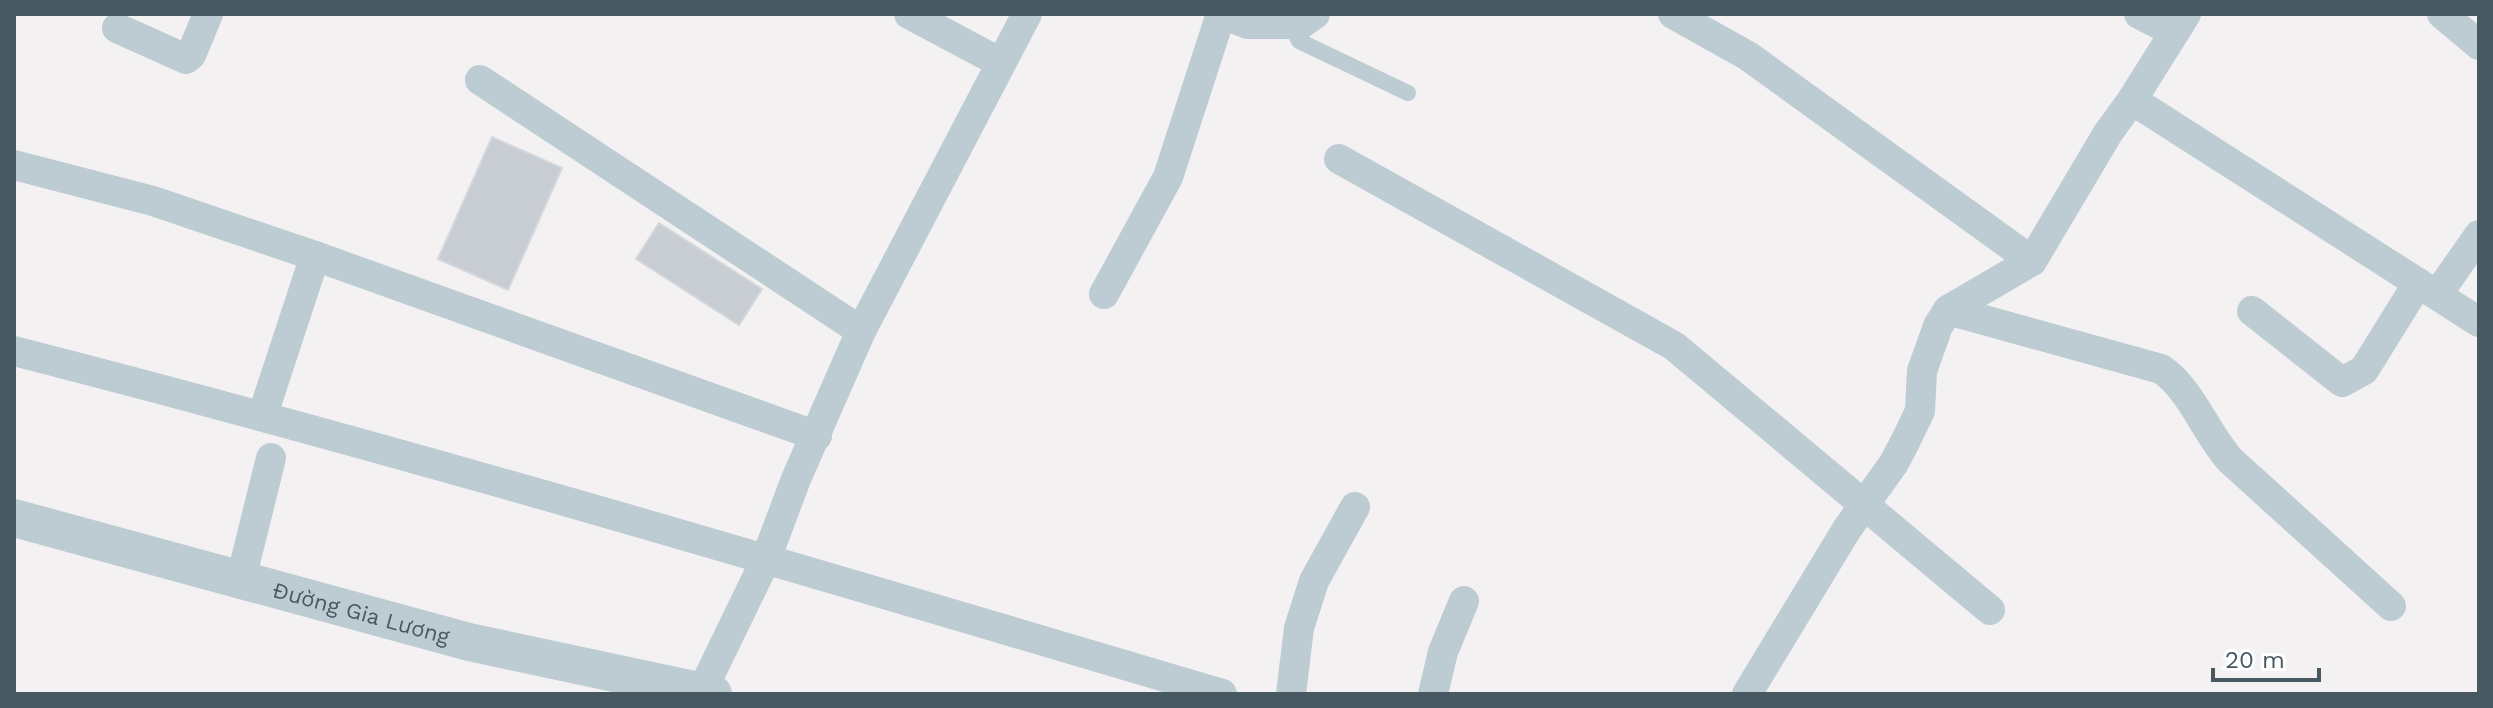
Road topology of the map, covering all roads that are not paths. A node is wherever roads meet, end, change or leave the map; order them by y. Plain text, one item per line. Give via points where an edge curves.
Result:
1 (208, 14) edge
2 (909, 14) edge
3 (1027, 14) edge
4 (1222, 14) edge
5 (1673, 14) edge
6 (2139, 14) edge
7 (2442, 14) edge
8 (1302, 19) edge
9 (2180, 23) edge
10 (117, 28) dead end
11 (2479, 45) edge
12 (1001, 63) junction
13 (480, 80) dead end
14 (1408, 93) dead end
15 (2132, 100) junction
16 (1339, 159) dead end
17 (14, 165) edge
18 (2479, 235) edge
19 (315, 256) junction
20 (2032, 261) junction
21 (2427, 289) junction
22 (1104, 294) dead end
23 (1948, 310) junction
24 (2252, 311) dead end
25 (2479, 322) edge
26 (861, 331) junction
27 (14, 351) edge
28 (263, 414) junction
29 (817, 436) junction
30 (271, 458) dead end
31 (1865, 505) junction
32 (1355, 507) dead end
33 (14, 518) edge
34 (766, 559) junction
35 (241, 579) junction
36 (1464, 601) dead end
37 (2391, 606) dead end
38 (1990, 610) dead end
39 (707, 693) edge
40 (1222, 694) edge
41 (1291, 694) edge
42 (1433, 694) edge
43 (1747, 694) edge

1 - 10 street via 186,59
2 - 12 street
3 - 12 street
4 - 8 street via 1248,24
4 - 22 street via 1168,177
5 - 20 street via 1748,56
6 - 9 street
7 - 11 street
8 - 14 lane via 1299,41
9 - 15 street
12 - 26 street
13 - 26 street
15 - 20 street
15 - 21 street
16 - 31 street via 1674,346
17 - 19 street via 153,201
18 - 21 street
19 - 28 street
19 - 29 street
20 - 23 street
21 - 24 street via 2364,370 2342,382
21 - 25 street
23 - 31 street via 1922,371 1920,411
23 - 37 street via 2161,369 2173,377 2230,460
26 - 29 street
27 - 28 street
28 - 34 street
29 - 34 street
30 - 35 street
31 - 38 street
31 - 43 street
32 - 41 street via 1314,581 1299,628
33 - 35 street, Đường Gia Lương
34 - 39 street
34 - 40 street
35 - 39 street, Đường Gia Lương via 469,642
36 - 42 street

